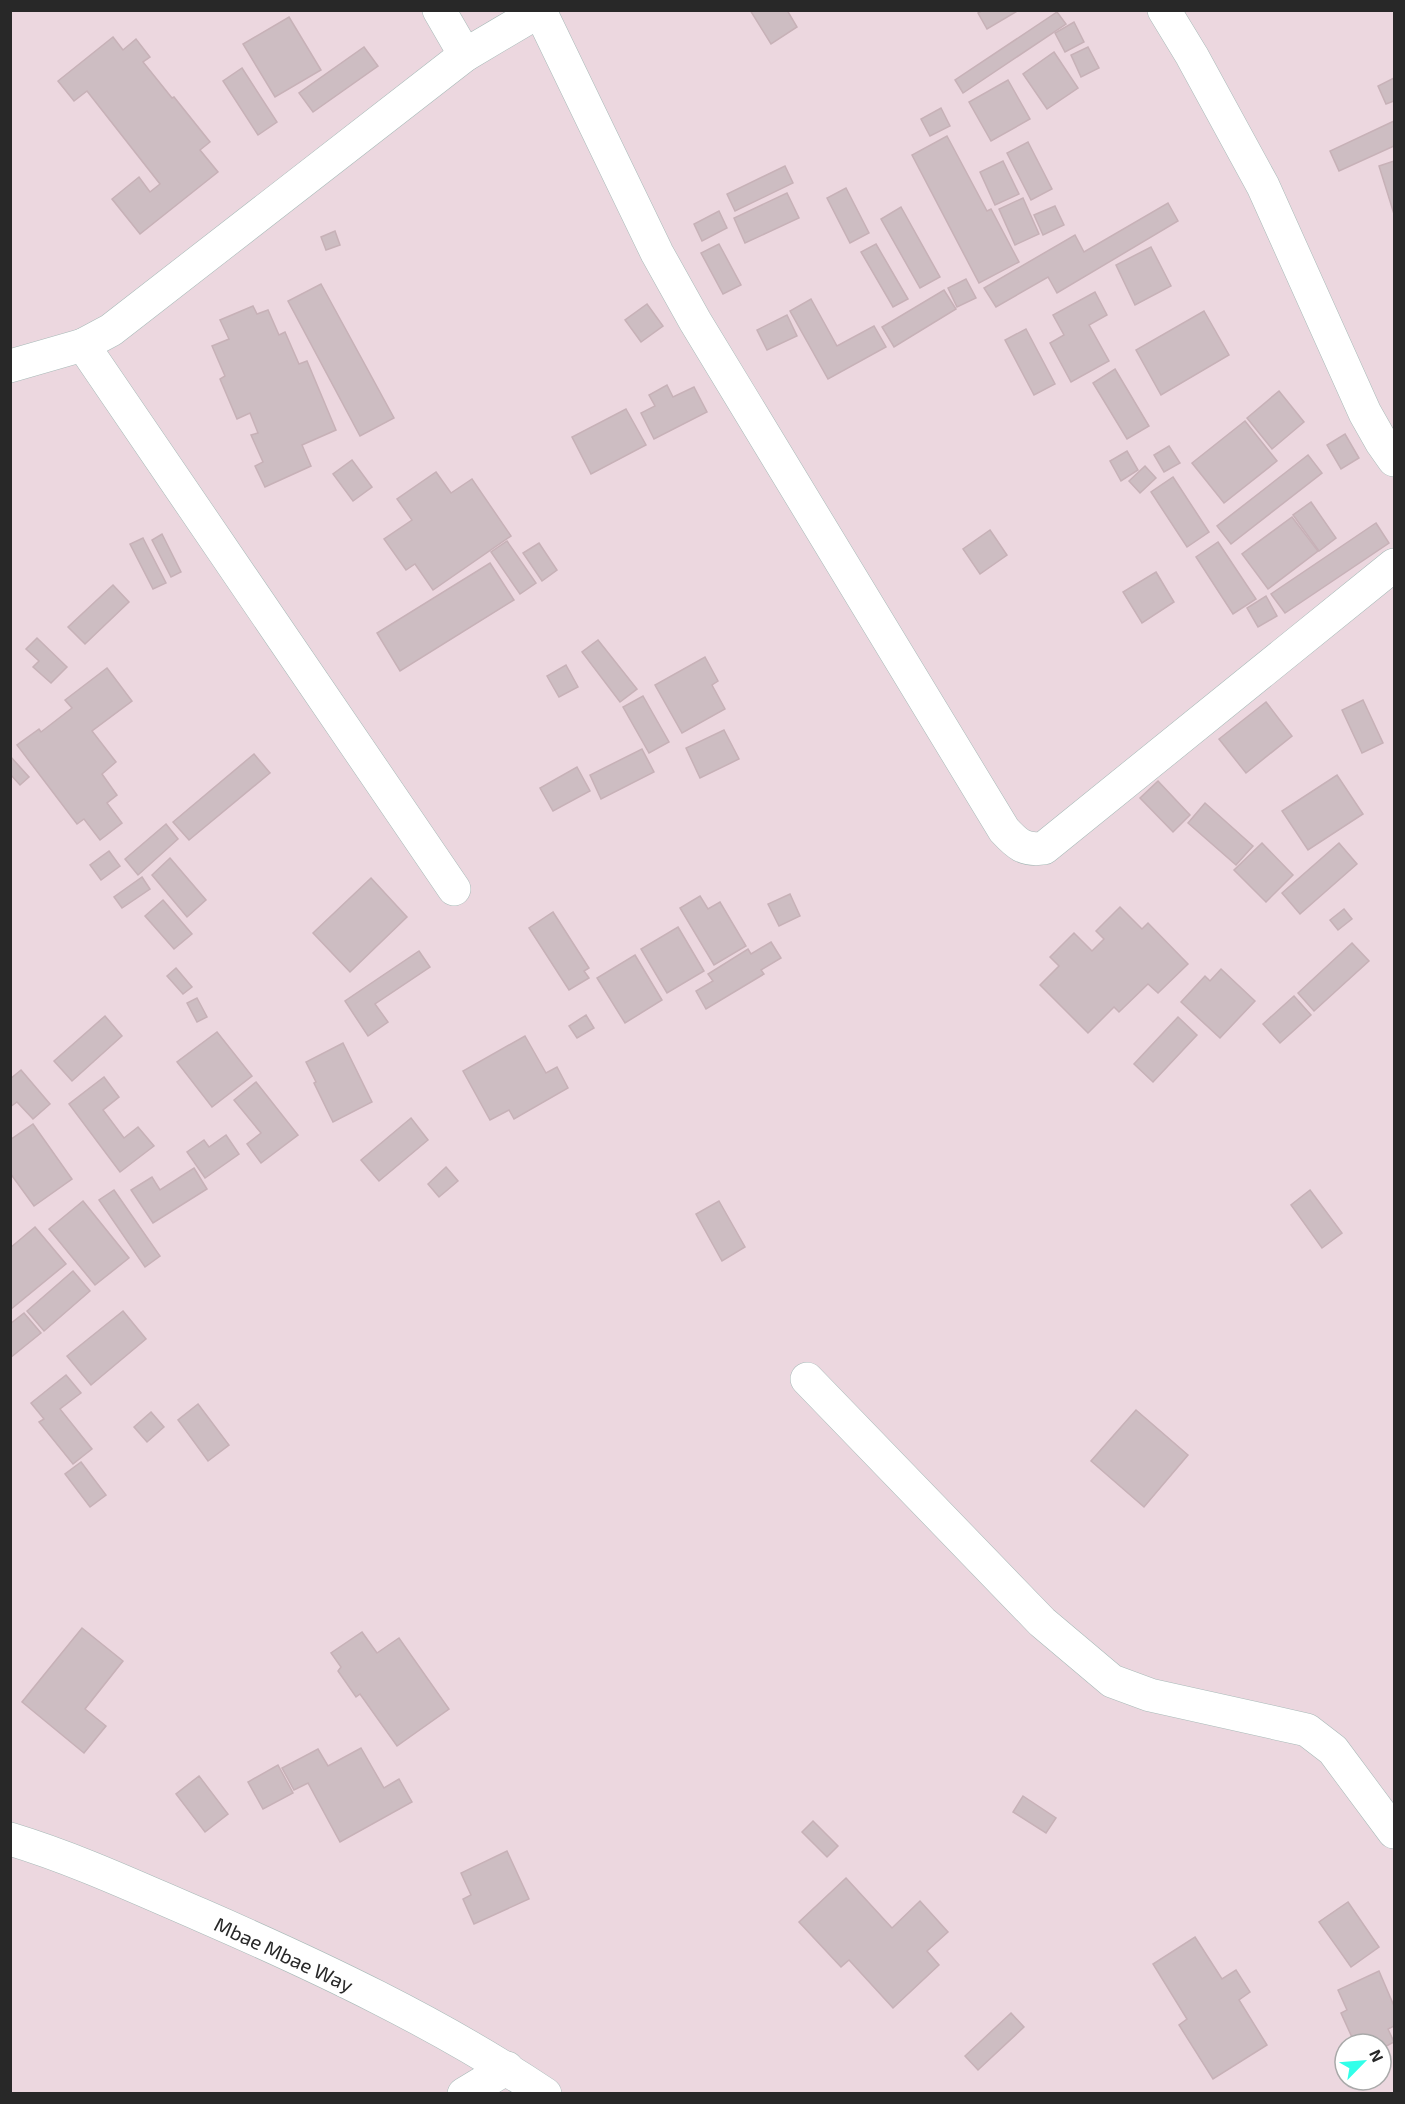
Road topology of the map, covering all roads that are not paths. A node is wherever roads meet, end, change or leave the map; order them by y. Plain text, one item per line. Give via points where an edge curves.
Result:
1 (439, 10) edge
2 (1164, 10) edge
3 (540, 11) edge
4 (465, 54) junction
5 (82, 345) junction
6 (10, 366) edge
7 (1395, 460) edge
8 (1395, 565) edge
9 (454, 889) dead end
10 (807, 1378) dead end
11 (1395, 1832) edge
12 (10, 1839) edge
13 (507, 2068) junction
14 (464, 2094) edge
15 (545, 2094) edge

1 - 4 street
2 - 7 street via 1263,186 1365,413
3 - 4 street
3 - 8 street via 657,253 695,321 1004,830 1016,842 1030,850 1044,848
4 - 5 street via 111,330
5 - 6 street
5 - 9 street
10 - 11 street via 1042,1622 1112,1681 1150,1695 1307,1730 1333,1750
12 - 13 street, Mbae Mbae Way via 60,1854 275,1948
13 - 14 street
13 - 15 street, Mbae Mbae Way

